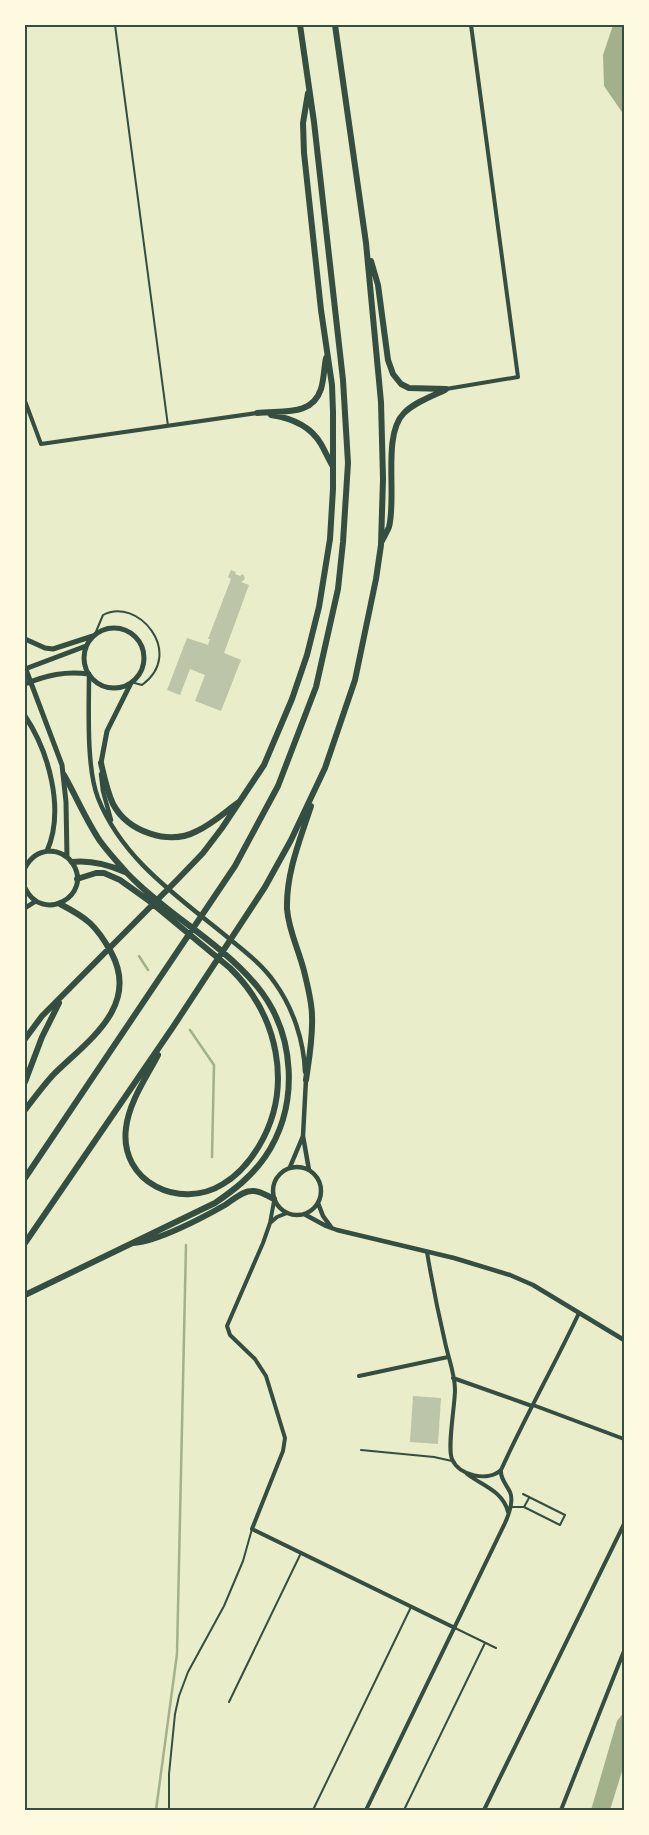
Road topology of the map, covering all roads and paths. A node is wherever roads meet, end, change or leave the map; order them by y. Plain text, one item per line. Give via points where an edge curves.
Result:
1 (116, 25) edge
2 (300, 25) edge
3 (335, 25) edge
4 (471, 25) edge
5 (309, 87) junction
6 (366, 243) junction
7 (327, 354) junction
8 (446, 389) junction
9 (25, 401) edge
10 (257, 413) junction
11 (168, 426) junction
12 (333, 466) junction
13 (381, 545) junction
14 (94, 635) junction
15 (25, 640) edge
16 (86, 646) junction
17 (25, 669) edge
18 (88, 674) junction
19 (131, 682) junction
20 (28, 683) edge
21 (25, 716) edge
22 (101, 763) junction
23 (325, 768) junction
24 (64, 775) junction
25 (242, 800) junction
26 (113, 828) junction
27 (47, 851) junction
28 (67, 857) junction
29 (72, 862) junction
30 (25, 868) edge
31 (128, 874) junction
32 (77, 879) junction
33 (25, 888) edge
34 (36, 901) junction
35 (60, 904) junction
36 (25, 908) edge
37 (62, 997) junction
38 (173, 1028) junction
39 (25, 1039) edge
40 (306, 1080) junction
41 (25, 1082) edge
42 (25, 1110) edge
43 (303, 1136) junction
44 (290, 1167) junction
45 (309, 1170) junction
46 (25, 1178) edge
47 (274, 1200) junction
48 (318, 1203) junction
49 (287, 1213) junction
50 (304, 1214) junction
51 (270, 1223) junction
52 (331, 1227) junction
53 (25, 1243) edge
54 (130, 1243) junction
55 (427, 1252) junction
56 (25, 1295) edge
57 (579, 1313) junction
58 (624, 1340) edge
59 (448, 1357) junction
60 (359, 1376) dead end
61 (453, 1378) junction
62 (532, 1406) junction
63 (624, 1439) edge
64 (361, 1450) dead end
65 (452, 1461) junction
66 (462, 1470) junction
67 (501, 1470) junction
68 (523, 1494) dead end
69 (529, 1497) junction
70 (524, 1507) junction
71 (509, 1508) junction
72 (624, 1524) edge
73 (252, 1529) junction
74 (301, 1553) junction
75 (411, 1607) junction
76 (455, 1628) junction
77 (485, 1643) junction
78 (496, 1648) dead end
79 (624, 1651) edge
80 (229, 1702) dead end
81 (169, 1810) edge
82 (313, 1810) edge
83 (366, 1810) edge
84 (404, 1810) edge
85 (484, 1810) edge
86 (561, 1810) edge

1 - 11 lane
2 - 5 highway
3 - 6 highway
4 - 8 street via 518,377
5 - 7 highway via 303,123 304,153
5 - 46 highway via 343,380 348,463 338,589 316,687 292,753 236,866
6 - 8 highway via 378,285 388,360 393,374 409,388
6 - 13 highway via 381,402
7 - 10 highway via 322,387 312,404 302,410
7 - 12 highway via 333,412
8 - 13 highway via 408,409 398,422 392,440 389,527
9 - 11 street via 41,444
10 - 11 street
10 - 12 highway via 288,418 308,428
12 - 25 highway via 330,539 319,608 307,655 264,765
13 - 23 highway via 355,680
14 - 15 main road via 53,648
14 - 16 main road
14 - 19 main road via 117,628 131,633 139,641 144,651 144,662
14 - 19 lane via 102,615 118,611 136,617 155,634 160,652 157,668 142,684
16 - 17 main road
16 - 18 main road via 84,660
17 - 20 main road
18 - 19 main road via 110,688
18 - 20 main road via 52,674
18 - 26 street via 94,782
19 - 22 main road via 107,731
20 - 24 main road
21 - 27 main road via 46,759 53,790 56,819
22 - 25 highway via 110,797 119,813 142,831 173,837 196,832
22 - 26 street via 103,791
23 - 38 highway via 265,886
23 - 40 highway via 291,866 288,887 291,933 305,973 312,1015
24 - 28 main road
24 - 31 highway via 100,842
25 - 37 highway via 177,880
26 - 40 street via 146,869 253,958 275,982 299,1033
27 - 28 main road
27 - 30 main road via 34,856
28 - 29 main road
29 - 31 highway via 105,864
29 - 32 main road
31 - 54 highway via 256,985 280,1027 289,1068 286,1110 277,1135 249,1176 215,1203
32 - 35 main road via 72,895
32 - 38 highway via 96,872 104,873 148,900 241,979 261,1009 272,1037 279,1080 272,1118 264,1136 253,1155 232,1178 222,1186 194,1194 167,1192 143,1179 135,1170 126,1146 130,1113
33 - 34 main road
34 - 35 main road via 47,905
34 - 36 street
35 - 42 highway via 91,923 104,940 114,958 119,983 117,998 104,1026 54,1074
37 - 39 highway
37 - 41 highway
38 - 53 highway
40 - 43 street
43 - 44 street
43 - 45 street
44 - 45 street
44 - 47 street via 275,1179 272,1188
45 - 48 street via 320,1184
47 - 49 street
47 - 51 street
47 - 54 highway via 258,1191 247,1191 170,1232
48 - 50 street
48 - 52 street
49 - 50 street
49 - 51 street
50 - 52 street
51 - 73 street via 227,1326 230,1335 255,1358 266,1376 285,1438 283,1452
52 - 55 street
54 - 56 highway
55 - 57 street via 510,1275
55 - 59 street
57 - 58 street
57 - 62 street
59 - 60 street
59 - 61 street
61 - 62 street
61 - 65 street
62 - 63 street
62 - 67 street
64 - 65 lane
65 - 66 street
66 - 67 street via 488,1477
66 - 71 street via 495,1492
67 - 71 street via 510,1493
68 - 69 lane
69 - 70 lane
69 - 70 lane via 565,1515 560,1525
70 - 71 lane
71 - 76 street
72 - 85 street
73 - 74 street
73 - 81 lane via 224,1606 188,1672 179,1696 169,1774
74 - 75 street
74 - 80 lane
75 - 76 street
75 - 82 lane
76 - 77 lane
76 - 83 street
77 - 78 lane
77 - 84 lane
79 - 86 street

